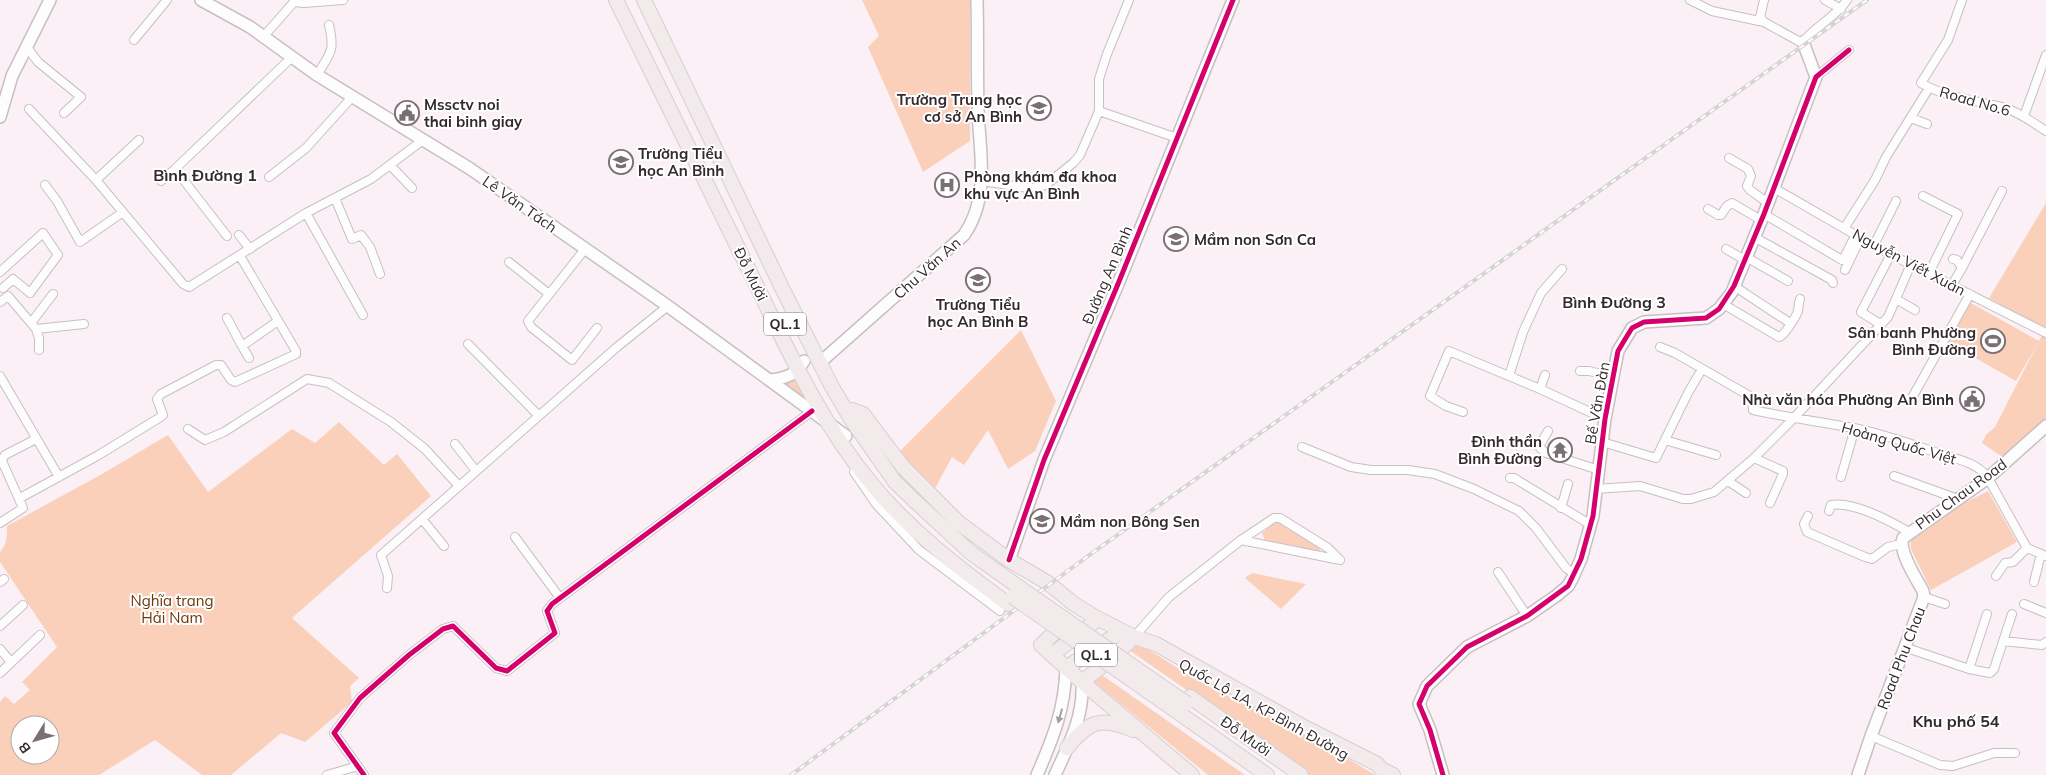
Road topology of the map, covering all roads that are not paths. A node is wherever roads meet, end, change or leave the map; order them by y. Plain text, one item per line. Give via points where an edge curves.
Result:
1 (50, 0) edge
2 (167, 0) edge
3 (201, 0) edge
4 (343, 0) edge
5 (616, 0) edge
6 (624, 0) edge
7 (644, 0) edge
8 (652, 0) edge
9 (977, 0) edge
10 (1129, 0) edge
11 (1233, 0) edge
12 (1690, 0) edge
13 (1764, 0) edge
14 (1825, 0) edge
15 (1847, 0) edge
16 (1962, 0) edge
17 (1842, 9) junction
18 (1764, 22) junction
19 (329, 25) dead end
20 (264, 36) junction
21 (134, 40) dead end
22 (26, 46) junction
23 (1804, 47) junction
24 (1849, 50) dead end
25 (2046, 55) edge
26 (291, 58) junction
27 (317, 75) junction
28 (1815, 75) junction
29 (1929, 88) junction
30 (353, 96) junction
31 (30, 109) dead end
32 (1099, 111) junction
33 (64, 113) dead end
34 (2024, 116) junction
35 (0, 117) edge
36 (1911, 118) junction
37 (1927, 124) dead end
38 (2046, 131) edge
39 (1176, 138) junction
40 (139, 140) dead end
41 (423, 140) junction
42 (1729, 158) dead end
43 (390, 164) junction
44 (175, 170) junction
45 (269, 177) dead end
46 (96, 180) junction
47 (161, 181) dead end
48 (982, 181) junction
49 (45, 185) dead end
50 (412, 188) dead end
51 (1774, 188) junction
52 (2002, 191) dead end
53 (1923, 196) dead end
54 (335, 198) junction
55 (1896, 201) dead end
56 (1708, 209) dead end
57 (123, 212) junction
58 (1764, 212) junction
59 (306, 213) junction
60 (1845, 228) junction
61 (239, 235) dead end
62 (227, 236) dead end
63 (1858, 236) junction
64 (1754, 237) junction
65 (1874, 245) junction
66 (250, 249) junction
67 (585, 249) junction
68 (1726, 249) dead end
69 (1891, 254) junction
70 (240, 256) junction
71 (1745, 259) junction
72 (1953, 259) dead end
73 (509, 262) dead end
74 (1911, 264) junction
75 (1962, 268) junction
76 (1562, 269) dead end
77 (1845, 270) dead end
78 (0, 272) edge
79 (1929, 273) junction
80 (380, 274) dead end
81 (1788, 281) dead end
82 (1833, 283) dead end
83 (1952, 285) junction
84 (1, 286) edge
85 (1734, 286) junction
86 (53, 294) dead end
87 (548, 294) junction
88 (1970, 294) junction
89 (8, 296) junction
90 (1800, 299) dead end
91 (1896, 299) junction
92 (0, 302) edge
93 (1723, 304) junction
94 (668, 306) junction
95 (1915, 310) dead end
96 (363, 315) dead end
97 (227, 318) dead end
98 (278, 320) junction
99 (1790, 323) junction
100 (84, 324) dead end
101 (1880, 324) junction
102 (34, 326) junction
103 (597, 328) dead end
104 (2046, 333) edge
105 (468, 344) dead end
106 (242, 346) junction
107 (1660, 347) dead end
108 (39, 350) dead end
109 (249, 358) dead end
110 (822, 361) junction
111 (801, 365) junction
112 (1702, 369) junction
113 (1580, 371) dead end
114 (1545, 375) dead end
115 (0, 376) edge
116 (1508, 376) junction
117 (1614, 377) junction
118 (771, 380) junction
119 (1540, 389) junction
120 (3, 390) edge
121 (1914, 396) dead end
122 (852, 410) junction
123 (812, 411) junction
124 (1463, 412) dead end
125 (539, 416) junction
126 (1605, 419) junction
127 (1793, 419) junction
128 (829, 424) junction
129 (2046, 426) edge
130 (1855, 428) junction
131 (188, 429) dead end
132 (1548, 431) dead end
133 (846, 436) junction
134 (36, 439) junction
135 (1665, 440) junction
136 (1602, 442) junction
137 (455, 444) dead end
138 (1302, 447) dead end
139 (1716, 455) dead end
140 (1754, 458) junction
141 (1, 462) edge
142 (1599, 470) junction
143 (476, 471) junction
144 (1894, 476) dead end
145 (59, 477) junction
146 (1841, 477) dead end
147 (1510, 478) dead end
148 (1988, 478) junction
149 (1728, 481) junction
150 (1568, 484) dead end
151 (459, 486) junction
152 (1596, 489) junction
153 (1746, 493) dead end
154 (20, 498) junction
155 (1958, 499) junction
156 (1770, 503) dead end
157 (1561, 508) junction
158 (1829, 511) dead end
159 (1808, 516) dead end
160 (422, 519) junction
161 (0, 523) edge
162 (1591, 525) junction
163 (1910, 532) junction
164 (515, 537) dead end
165 (1241, 540) junction
166 (1901, 544) junction
167 (444, 546) dead end
168 (2027, 548) junction
169 (2044, 555) edge
170 (1008, 560) junction
171 (1498, 572) dead end
172 (1575, 574) junction
173 (1996, 576) dead end
174 (2034, 582) dead end
175 (387, 588) dead end
176 (1015, 597) junction
177 (1924, 597) junction
178 (560, 598) junction
179 (1945, 604) dead end
180 (2024, 604) dead end
181 (23, 605) dead end
182 (1080, 607) junction
183 (2046, 613) edge
184 (1987, 614) dead end
185 (2012, 614) dead end
186 (1527, 616) junction
187 (1098, 619) junction
188 (0, 626) edge
189 (1120, 630) junction
190 (40, 635) dead end
191 (1134, 637) junction
192 (2003, 641) junction
193 (2046, 642) edge
194 (1904, 647) junction
195 (0, 649) edge
196 (1052, 656) junction
197 (11, 662) junction
198 (1066, 668) junction
199 (1969, 669) junction
200 (0, 673) edge
201 (1082, 682) junction
202 (1182, 708) junction
203 (1142, 734) junction
204 (1871, 736) junction
205 (1067, 748) junction
206 (2015, 753) dead end
207 (358, 766) junction
208 (1387, 773) edge
209 (327, 775) edge
210 (364, 775) edge
211 (1036, 775) edge
212 (1055, 775) edge
213 (1192, 775) edge
214 (1250, 775) edge
215 (1267, 775) edge
216 (1290, 775) edge
217 (1301, 775) edge
218 (1443, 775) edge
219 (1858, 775) edge

1 - 22 street
2 - 21 street
3 - 20 street, Lê Văn Tách
4 - 20 street via 294,2
5 - 111 highway, Đỗ Mười / QL.1
6 - 111 highway, Đỗ Mười / QL.1
7 - 110 highway, Đỗ Mười / QL.1 via 782,288
8 - 110 highway, Đỗ Mười / QL.1
9 - 48 street, Chu Văn An
10 - 32 street via 1099,79
11 - 39 street, Đường An Bình
12 - 18 street via 1712,11
13 - 18 street via 1760,17
14 - 17 street
15 - 17 street
16 - 29 street via 1948,40 1921,83
17 - 23 street via 1814,30
18 - 23 street
19 - 27 street via 333,44
20 - 26 street, Lê Văn Tách
22 - 33 street via 38,62 81,97
22 - 35 street via 12,76
23 - 28 street
24 - 28 street
25 - 34 street
26 - 27 street, Lê Văn Tách
26 - 44 street
27 - 30 street, Lê Văn Tách
28 - 51 street, Bế Văn Đàn
29 - 34 street, Road No.6
29 - 36 street
30 - 41 street, Lê Văn Tách
30 - 45 street via 306,148
31 - 46 street
32 - 39 street
32 - 48 street via 1080,155 1046,184 1028,188
34 - 38 street, Road No.6
36 - 37 street
36 - 60 street
39 - 170 street, Đường An Bình via 1044,460
40 - 46 street
41 - 43 street
41 - 67 street, Lê Văn Tách
42 - 58 street via 1748,169 1751,176 1747,186
43 - 50 street
43 - 54 street via 371,179
44 - 47 street
44 - 62 street
46 - 57 street
48 - 110 street, Chu Văn An via 978,208 964,235
49 - 57 street via 80,242
51 - 58 street, Bế Văn Đàn
51 - 60 street, Nguyễn Viết Xuân
52 - 75 street
53 - 79 street via 1958,214
54 - 59 street
54 - 80 street via 352,239 361,235 370,247
55 - 65 street
56 - 58 street via 1718,216 1732,203
57 - 70 street via 183,284 189,287
58 - 63 street via 1842,260
58 - 64 street, Bế Văn Đàn
59 - 66 street
59 - 96 street
60 - 63 street, Nguyễn Viết Xuân
61 - 66 street
63 - 65 street, Nguyễn Viết Xuân
63 - 77 street
64 - 71 street, Bế Văn Đàn
64 - 82 street
65 - 69 street, Nguyễn Viết Xuân
66 - 70 street
67 - 87 street
67 - 94 street, Lê Văn Tách
68 - 71 street
69 - 74 street, Nguyễn Viết Xuân
69 - 101 street via 1860,312
70 - 98 street
71 - 81 street
71 - 85 street, Bế Văn Đàn
72 - 75 street
73 - 87 street
74 - 79 street, Nguyễn Viết Xuân
74 - 91 street
75 - 83 street
76 - 116 street via 1541,293
78 - 84 street via 43,234 58,255 32,294 13,279
79 - 83 street, Nguyễn Viết Xuân
83 - 88 street, Nguyễn Viết Xuân
84 - 89 street
85 - 93 street, Bế Văn Đàn
85 - 99 street
86 - 102 street
87 - 103 street via 529,325 572,360
88 - 104 street, Nguyễn Viết Xuân
88 - 121 street
89 - 92 street
89 - 102 street
90 - 99 street via 1798,311
91 - 95 street
91 - 101 street via 1888,317
93 - 99 street via 1779,337 1784,335
93 - 117 street, Bế Văn Đàn via 1706,318 1644,322 1632,328 1618,351
94 - 118 street, Lê Văn Tách
94 - 125 street
97 - 106 street
98 - 106 street
98 - 145 street via 296,351 294,356 236,382 221,365 216,365 161,394 156,402 163,415 160,418
100 - 102 street
101 - 127 street
102 - 108 street
105 - 125 street
106 - 109 street
107 - 112 street
110 - 122 highway, QL.1
110 - 176 highway, Đỗ Mười / QL.1 via 851,419 895,482
111 - 118 street via 790,376
111 - 128 highway, Đỗ Mười / QL.1
111 - 133 highway, Đỗ Mười / QL.1
112 - 127 street, Hoàng Quốc Việt via 1752,398 1753,410
112 - 135 street
113 - 117 street
114 - 119 street
115 - 120 street
116 - 119 street
116 - 124 street via 1449,351 1430,396
117 - 126 street, Bế Văn Đàn
118 - 123 street, Lê Văn Tách
119 - 126 street
120 - 134 street
122 - 170 highway, QL.1 via 863,414 903,467 959,523
122 - 176 highway, QL.1 via 887,459 934,510 968,540
123 - 128 street, Lê Văn Tách
123 - 178 street
125 - 143 street
126 - 136 street, Bế Văn Đàn
127 - 130 street, Hoàng Quốc Việt
127 - 140 street
128 - 133 street, Lê Văn Tách
128 - 176 highway, Đỗ Mười / QL.1 via 870,483 913,528 961,569
129 - 148 street, Phu Chau Road
130 - 146 street
130 - 148 street, Hoàng Quốc Việt via 1971,464
131 - 151 street via 205,440 224,432 307,379 329,383 391,422 425,449
132 - 142 street via 1540,448 1546,453
133 - 176 highway, Đỗ Mười / QL.1 via 911,516 951,551
134 - 141 street via 5,455
134 - 145 street
135 - 136 street via 1656,458
135 - 139 street
136 - 142 street, Bế Văn Đàn
137 - 143 street
138 - 172 street via 1351,467 1435,474 1474,489 1519,511 1566,568
140 - 149 street
140 - 156 street via 1783,471
141 - 154 street
142 - 152 street, Bế Văn Đàn
143 - 151 street
144 - 155 street
145 - 154 street
147 - 157 street
148 - 155 street, Phu Chau Road
148 - 168 street
149 - 152 street via 1714,492 1691,499 1640,486
149 - 153 street
150 - 157 street
151 - 160 street
152 - 162 street, Bế Văn Đàn
154 - 161 street via 23,508
155 - 163 street, Phu Chau Road
157 - 162 street
158 - 163 street via 1831,505 1852,507 1885,518
159 - 166 street via 1804,524 1807,532 1864,557 1872,559 1888,546
160 - 167 street
160 - 175 street via 381,555 388,576
162 - 172 street, Bế Văn Đàn
163 - 166 street, Phu Chau Road
164 - 178 street
165 - 165 street via 1274,518 1280,518 1328,548 1340,560
165 - 191 street via 1169,597
166 - 177 street, Road Phu Chau
168 - 169 street
168 - 173 street via 2014,562 2006,563
169 - 174 street
170 - 182 highway, QL.1 via 1048,583
171 - 186 street
172 - 186 street, Bế Văn Đàn via 1568,586
176 - 202 highway, QL.1, bridge
176 - 202 highway, QL.1
177 - 179 street
177 - 194 street, Road Phu Chau
178 - 207 street via 547,611 554,633 507,672 496,668 453,626 443,629 409,655 360,698 334,732
180 - 183 street
181 - 188 street
182 - 187 highway, QL.1
182 - 196 highway via 1041,645
184 - 199 street
185 - 192 street
186 - 218 street, Bế Văn Đàn via 1467,647 1427,686 1419,704
187 - 189 highway, QL.1
187 - 196 highway
189 - 191 highway, QL.1
189 - 198 highway
190 - 197 street
191 - 201 highway
191 - 208 highway via 1156,644 1377,764
192 - 193 street via 2042,645
192 - 199 street via 1990,673
194 - 199 street
194 - 204 street, Road Phu Chau
195 - 197 street
196 - 198 highway
197 - 200 street
198 - 201 highway
198 -> 211 street via 1062,712
201 - 203 highway
201 - 205 street via 1080,716
202 - 214 highway, Đỗ Mười / QL.1
202 - 215 highway, Đỗ Mười / QL.1
202 - 216 highway, Đỗ Mười / QL.1
202 - 217 highway, Đỗ Mười / QL.1
203 - 205 highway via 1124,726 1097,723 1082,730
203 - 213 highway
204 - 206 street via 1940,765 1953,766 1994,753
204 - 219 street, Road Phu Chau
205 - 212 street
207 - 209 street
207 - 210 street

